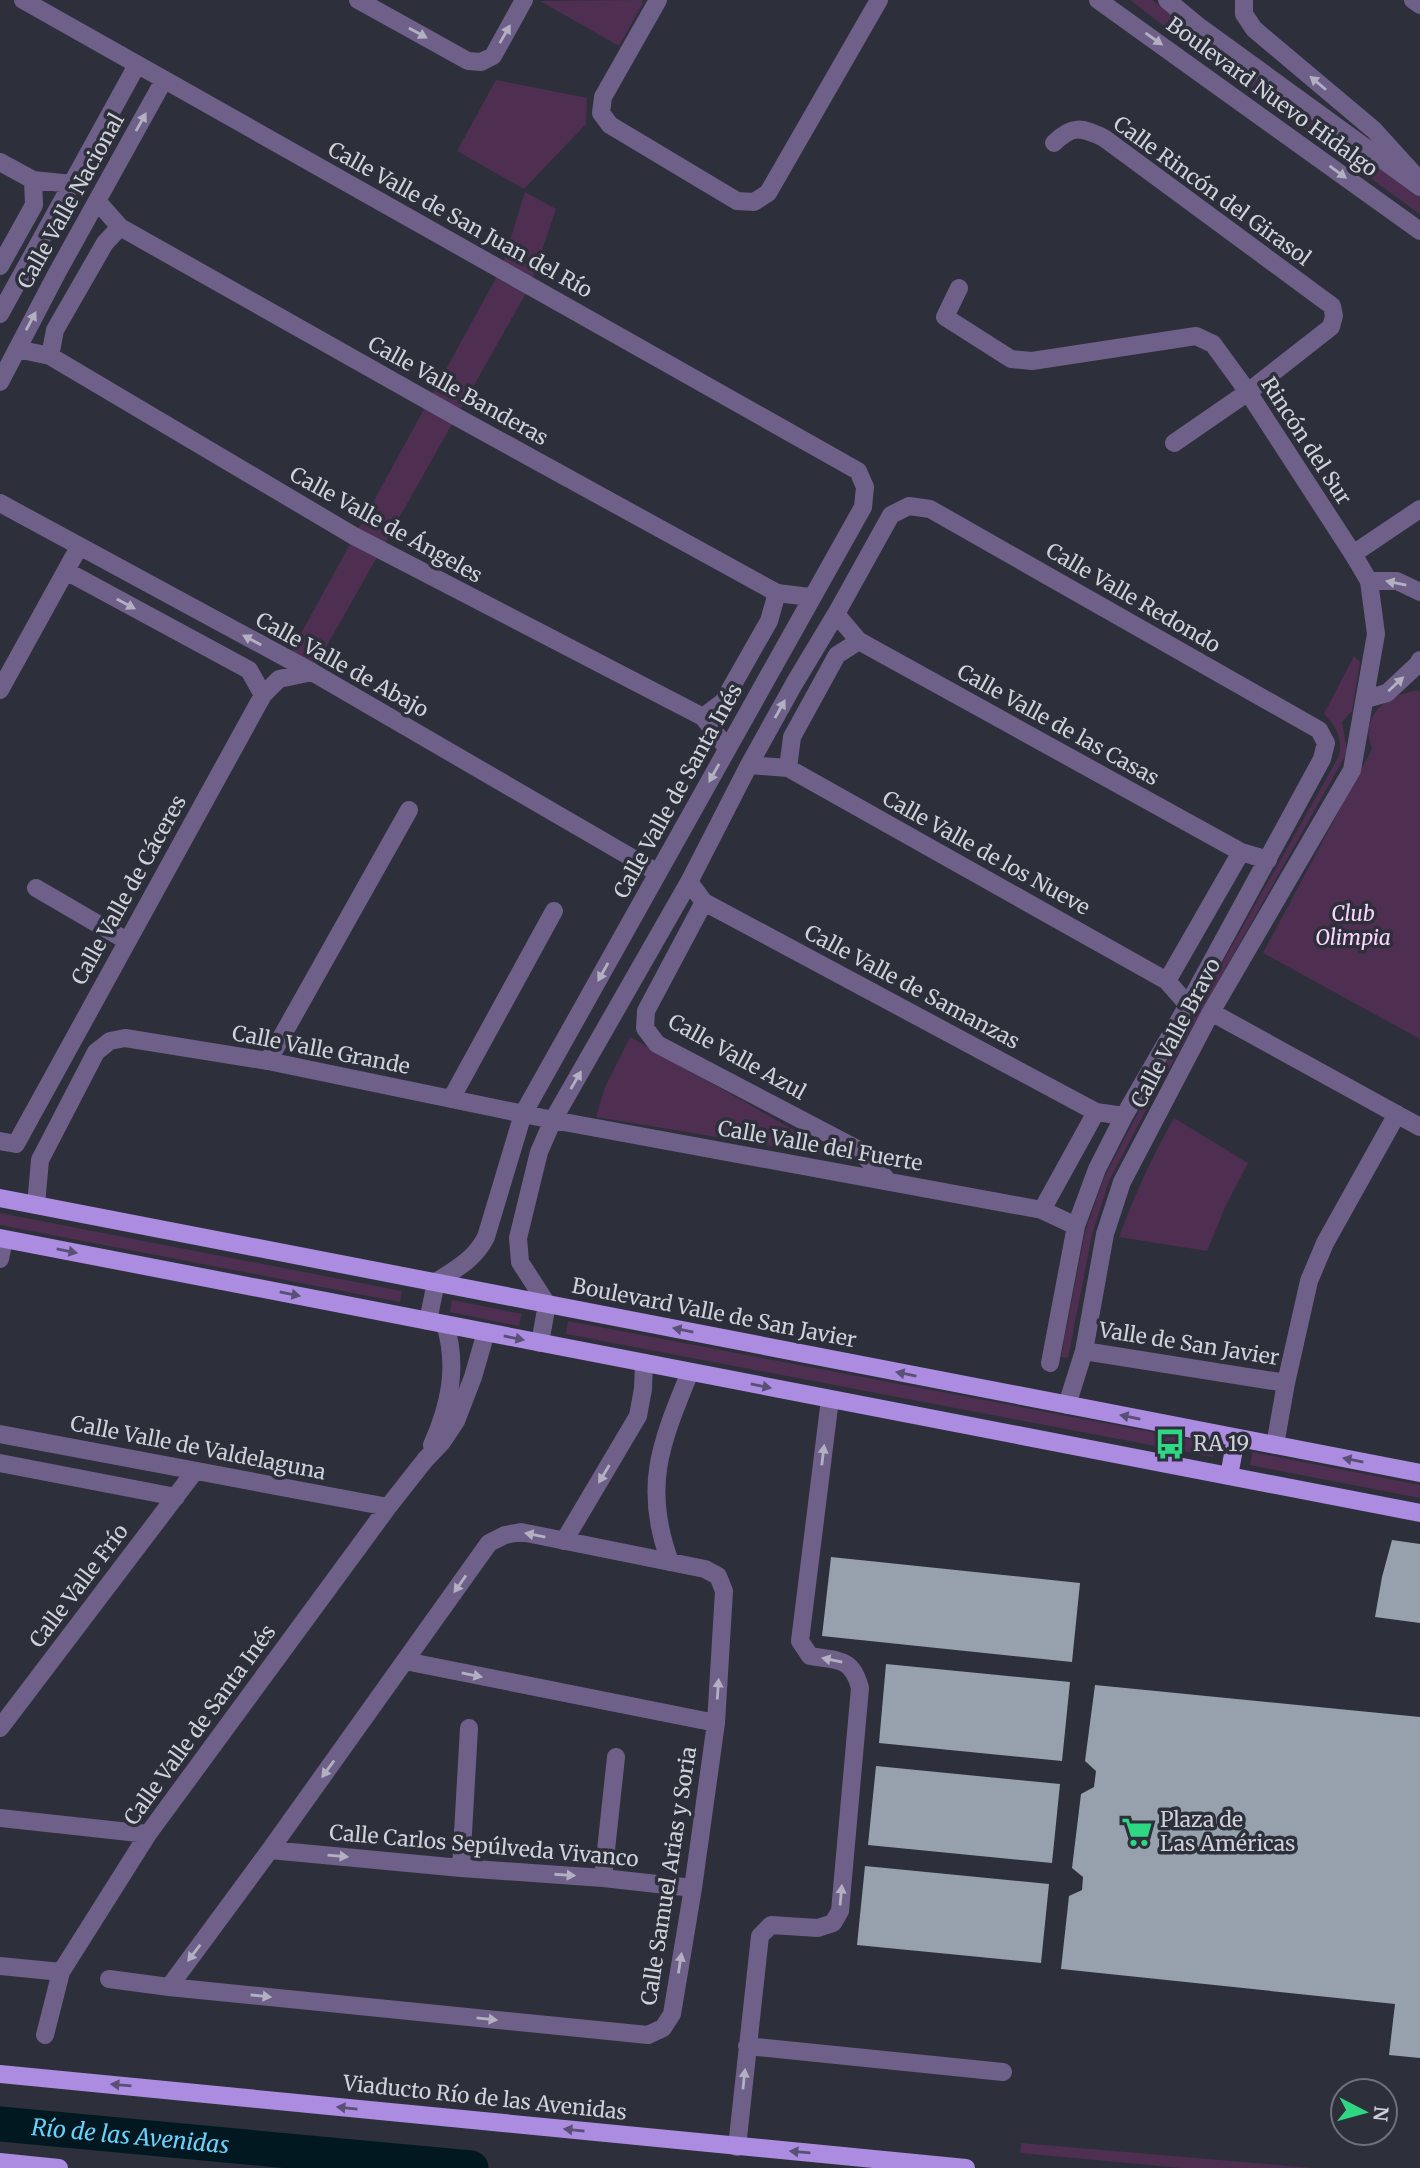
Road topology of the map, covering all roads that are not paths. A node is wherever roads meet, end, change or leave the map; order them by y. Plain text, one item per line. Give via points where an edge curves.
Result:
1 (23, 0) edge
2 (358, 0) edge
3 (524, 0) edge
4 (658, 0) edge
5 (879, 0) edge
6 (1098, 0) edge
7 (1167, 0) edge
8 (1244, 0) edge
9 (1413, 0) edge
10 (1420, 5) edge
11 (137, 65) junction
12 (164, 79) junction
13 (1054, 144) dead end
14 (0, 162) edge
15 (33, 180) junction
16 (1420, 180) edge
17 (72, 184) junction
18 (1420, 187) edge
19 (97, 201) junction
20 (120, 227) junction
21 (1420, 231) edge
22 (31, 259) junction
23 (0, 266) edge
24 (57, 274) junction
25 (960, 288) dead end
26 (0, 314) edge
27 (17, 349) junction
28 (50, 356) junction
29 (0, 382) edge
30 (1248, 392) junction
31 (1174, 443) dead end
32 (865, 487) joint
33 (0, 503) edge
34 (1420, 509) edge
35 (79, 547) junction
36 (1353, 554) junction
37 (66, 571) junction
38 (1369, 581) junction
39 (1420, 592) edge
40 (777, 593) junction
41 (810, 597) junction
42 (836, 614) junction
43 (1376, 634) joint
44 (859, 641) junction
45 (1420, 660) edge
46 (772, 671) junction
47 (312, 672) junction
48 (794, 684) junction
49 (0, 690) edge
50 (263, 695) junction
51 (1366, 699) junction
52 (702, 717) junction
53 (1326, 743) joint
54 (727, 748) junction
55 (749, 765) junction
56 (788, 768) junction
57 (409, 810) dead end
58 (1241, 852) junction
59 (1268, 859) junction
60 (658, 873) junction
61 (689, 882) junction
62 (36, 888) dead end
63 (704, 902) junction
64 (554, 911) dead end
65 (127, 941) junction
66 (1167, 981) junction
67 (1188, 1005) junction
68 (1211, 1012) junction
69 (268, 1061) junction
70 (451, 1099) junction
71 (1096, 1112) junction
72 (523, 1114) junction
73 (1397, 1115) junction
74 (1124, 1116) junction
75 (553, 1120) junction
76 (1420, 1127) edge
77 (0, 1142) edge
78 (888, 1181) junction
79 (0, 1198) edge
80 (36, 1205) junction
81 (1042, 1210) junction
82 (1076, 1226) junction
83 (2, 1239) edge
84 (0, 1259) edge
85 (436, 1282) junction
86 (547, 1304) junction
87 (436, 1323) junction
88 (486, 1332) junction
89 (540, 1343) junction
90 (1084, 1351) junction
91 (644, 1363) junction
92 (1050, 1363) dead end
93 (690, 1372) junction
94 (1286, 1383) junction
95 (830, 1399) junction
96 (1067, 1405) junction
97 (0, 1434) edge
98 (1236, 1438) junction
99 (1275, 1445) junction
100 (425, 1460) junction
101 (0, 1463) edge
102 (195, 1471) junction
103 (1420, 1474) edge
104 (1229, 1476) junction
105 (176, 1497) junction
106 (388, 1507) junction
107 (1420, 1513) edge
108 (564, 1541) junction
109 (670, 1562) junction
110 (405, 1661) junction
111 (716, 1723) junction
112 (0, 1728) edge
113 (469, 1728) dead end
114 (616, 1757) dead end
115 (0, 1818) edge
116 (148, 1834) junction
117 (270, 1850) junction
118 (461, 1868) junction
119 (603, 1878) junction
120 (692, 1888) junction
121 (0, 1966) edge
122 (61, 1972) junction
123 (109, 1979) dead end
124 (169, 1987) junction
125 (45, 2035) dead end
126 (747, 2046) junction
127 (1003, 2072) dead end
128 (0, 2074) edge
129 (737, 2147) junction
130 (0, 2162) edge
131 (59, 2168) edge
132 (966, 2168) edge

1 - 11 street, Calle Valle de San Juan del Río
2 -> 3 street via 468,61 481,62 493,55
4 - 5 street via 603,97 601,113 610,125 737,201 754,202 768,193
6 -> 21 street, Boulevard Nuevo Hidalgo
7 - 18 street, Boulevard Nuevo Hidalgo
16 -> 8 street via 1374,130 1254,29 1244,14
9 - 10 street
11 - 12 street, Calle Valle de San Juan del Río
11 - 17 street, Calle Valle Nacional
19 -> 12 street, Calle Valle Nacional
12 - 32 street, Calle Valle de San Juan del Río via 859,471
13 - 30 street, Calle Rincón del Girasol via 1066,131 1085,129 1104,138 1332,306 1331,327
14 - 15 street
15 - 17 street
15 - 23 street via 34,205
17 - 22 street, Calle Valle Nacional
19 - 20 street, Calle Valle Banderas
19 - 24 street, Calle Valle Nacional
20 - 28 street via 105,243 55,330
20 - 40 street, Calle Valle Banderas
22 - 24 street
22 - 26 street, Calle Valle Nacional
27 -> 24 street, Calle Valle Nacional
25 - 30 street, Rincón del Sur via 945,317 1011,359 1032,361 1196,336 1213,344
27 - 28 street, Calle Valle de Ángeles
27 - 29 street, Calle Valle Nacional
28 - 52 street, Calle Valle de Ángeles via 363,542
30 - 31 street
30 - 36 street, Rincón del Sur
32 - 41 street, Calle Valle de Santa Inés via 863,507
33 - 35 street, Calle Valle de Abajo
34 - 36 street
35 - 37 street
47 -> 35 street, Calle Valle de Abajo
36 - 38 street, Rincón del Sur
37 - 49 street
37 -> 50 street via 249,670
39 -> 38 street via 1397,581
38 - 43 street, Rincón del Sur
40 - 41 street, Calle Valle Banderas
40 - 52 street via 769,621 723,702
41 - 46 street, Calle Valle de Santa Inés
42 - 44 street, Calle Valle de las Casas
42 - 48 street
42 - 53 street, Calle Valle Redondo via 891,515 909,506 930,509 1319,730
43 - 51 street, Calle Valle Bravo
44 - 56 street via 837,655 792,737
44 - 58 street, Calle Valle de las Casas
51 -> 45 street via 1387,693
46 - 48 street
46 - 54 street, Calle Valle de Santa Inés
47 - 50 street, Calle Valle de Cáceres via 279,679
47 - 60 street, Calle Valle de Abajo
55 -> 48 street
50 - 65 street, Calle Valle de Cáceres
51 - 68 street, Calle Valle Bravo via 1352,770
52 - 54 street, Calle Valle de Ángeles
53 - 59 street, Calle Valle Bravo via 1322,759
54 -> 60 street, Calle Valle de Santa Inés
55 - 56 street, Calle Valle de los Nueve
55 - 61 street
56 - 66 street, Calle Valle de los Nueve
57 - 69 street
58 - 59 street, Calle Valle de las Casas
58 - 66 street
59 - 67 street, Calle Valle Bravo
60 -> 72 street, Calle Valle de Santa Inés
61 - 63 street, Calle Valle de Samanzas
75 -> 61 street
62 - 65 street
63 - 71 street, Calle Valle de Samanzas
63 - 78 street, Calle Valle Azul via 646,1011 645,1028 657,1044 859,1150
64 - 70 street
65 - 77 street, Calle Valle de Cáceres via 16,1144
66 - 67 street, Calle Valle de los Nueve
67 - 74 street, Calle Valle Bravo
68 - 73 street
68 - 90 street, Calle Valle Bravo via 1122,1182 1105,1234
69 - 70 street, Calle Valle Grande
69 - 80 street, Calle Valle Grande via 125,1038 110,1041 96,1052 40,1160
70 - 72 street, Calle Valle Grande
71 - 74 street, Calle Valle de Samanzas
71 - 81 street
72 - 75 street, Calle Valle del Fuerte
72 - 85 street, Calle Valle de Santa Inés via 480,1249
73 - 76 street
73 - 94 street via 1325,1243 1309,1281
74 - 82 street, Calle Valle Bravo via 1097,1169
75 - 78 street, Calle Valle del Fuerte
75 - 86 street via 539,1152 519,1238 520,1262
78 - 81 street, Calle Valle del Fuerte
79 - 80 main road, Boulevard Valle de San Javier
80 - 85 main road, Boulevard Valle de San Javier
81 - 82 street, Calle Valle del Fuerte
82 - 92 street, Calle Valle Bravo
83 - 84 street
83 -> 87 main road
85 - 86 main road, Boulevard Valle de San Javier
85 - 87 street, Calle Valle de Santa Inés
86 - 89 street
96 -> 86 main road, Boulevard Valle de San Javier
87 - 88 main road
87 - 100 street, Calle Valle de Santa Inés via 452,1350 452,1376 443,1416
88 -> 89 main road
88 - 100 street, Calle Valle de Santa Inés via 456,1420
89 - 91 main road
90 - 94 street, Valle de San Javier
90 - 96 street, Calle Valle Bravo
91 - 93 main road
91 -> 108 street via 638,1416
93 -> 95 main road
93 - 109 street via 670,1421 656,1479 660,1535
94 - 99 street
95 - 104 main road
126 -> 95 street via 760,1936 771,1925 818,1928 833,1923 840,1910 860,1688 856,1672 842,1661 810,1656 800,1641
98 -> 96 main road, Boulevard Valle de San Javier
97 - 102 street, Calle Valle de Valdelaguna
98 - 99 main road, Boulevard Valle de San Javier
98 - 104 main road
103 -> 99 main road, Boulevard Valle de San Javier
100 - 106 street, Calle Valle de Santa Inés
101 - 105 street
102 - 105 street, Calle Valle Frío
102 - 106 street, Calle Valle de Valdelaguna
104 - 107 main road
105 - 112 street, Calle Valle Frío
106 - 116 street, Calle Valle de Santa Inés
108 - 109 street, Calle Samuel Arias y Soria
108 -> 110 street, Calle Samuel Arias y Soria via 521,1532 489,1543
111 -> 109 street, Calle Samuel Arias y Soria via 724,1591 718,1576 705,1569
110 -> 111 street
110 -> 117 street, Calle Samuel Arias y Soria
111 - 120 street, Calle Samuel Arias y Soria
113 - 118 street
114 - 119 street
115 - 116 street
116 - 122 street, Calle Valle de Santa Inés
117 -> 118 street, Calle Carlos Sepúlveda Vivanco
117 -> 124 street, Calle Samuel Arias y Soria
118 -> 119 street, Calle Carlos Sepúlveda Vivanco
119 - 120 street, Calle Carlos Sepúlveda Vivanco
124 -> 120 street, Calle Samuel Arias y Soria via 648,2035 663,2028 672,2014
121 - 122 street
122 - 125 street, Calle Valle de Santa Inés
123 - 124 street, Calle Samuel Arias y Soria
126 - 127 street
129 -> 126 street
129 -> 128 main road, Viaducto Río de las Avenidas
132 -> 129 main road, Viaducto Río de las Avenidas
130 - 131 main road

